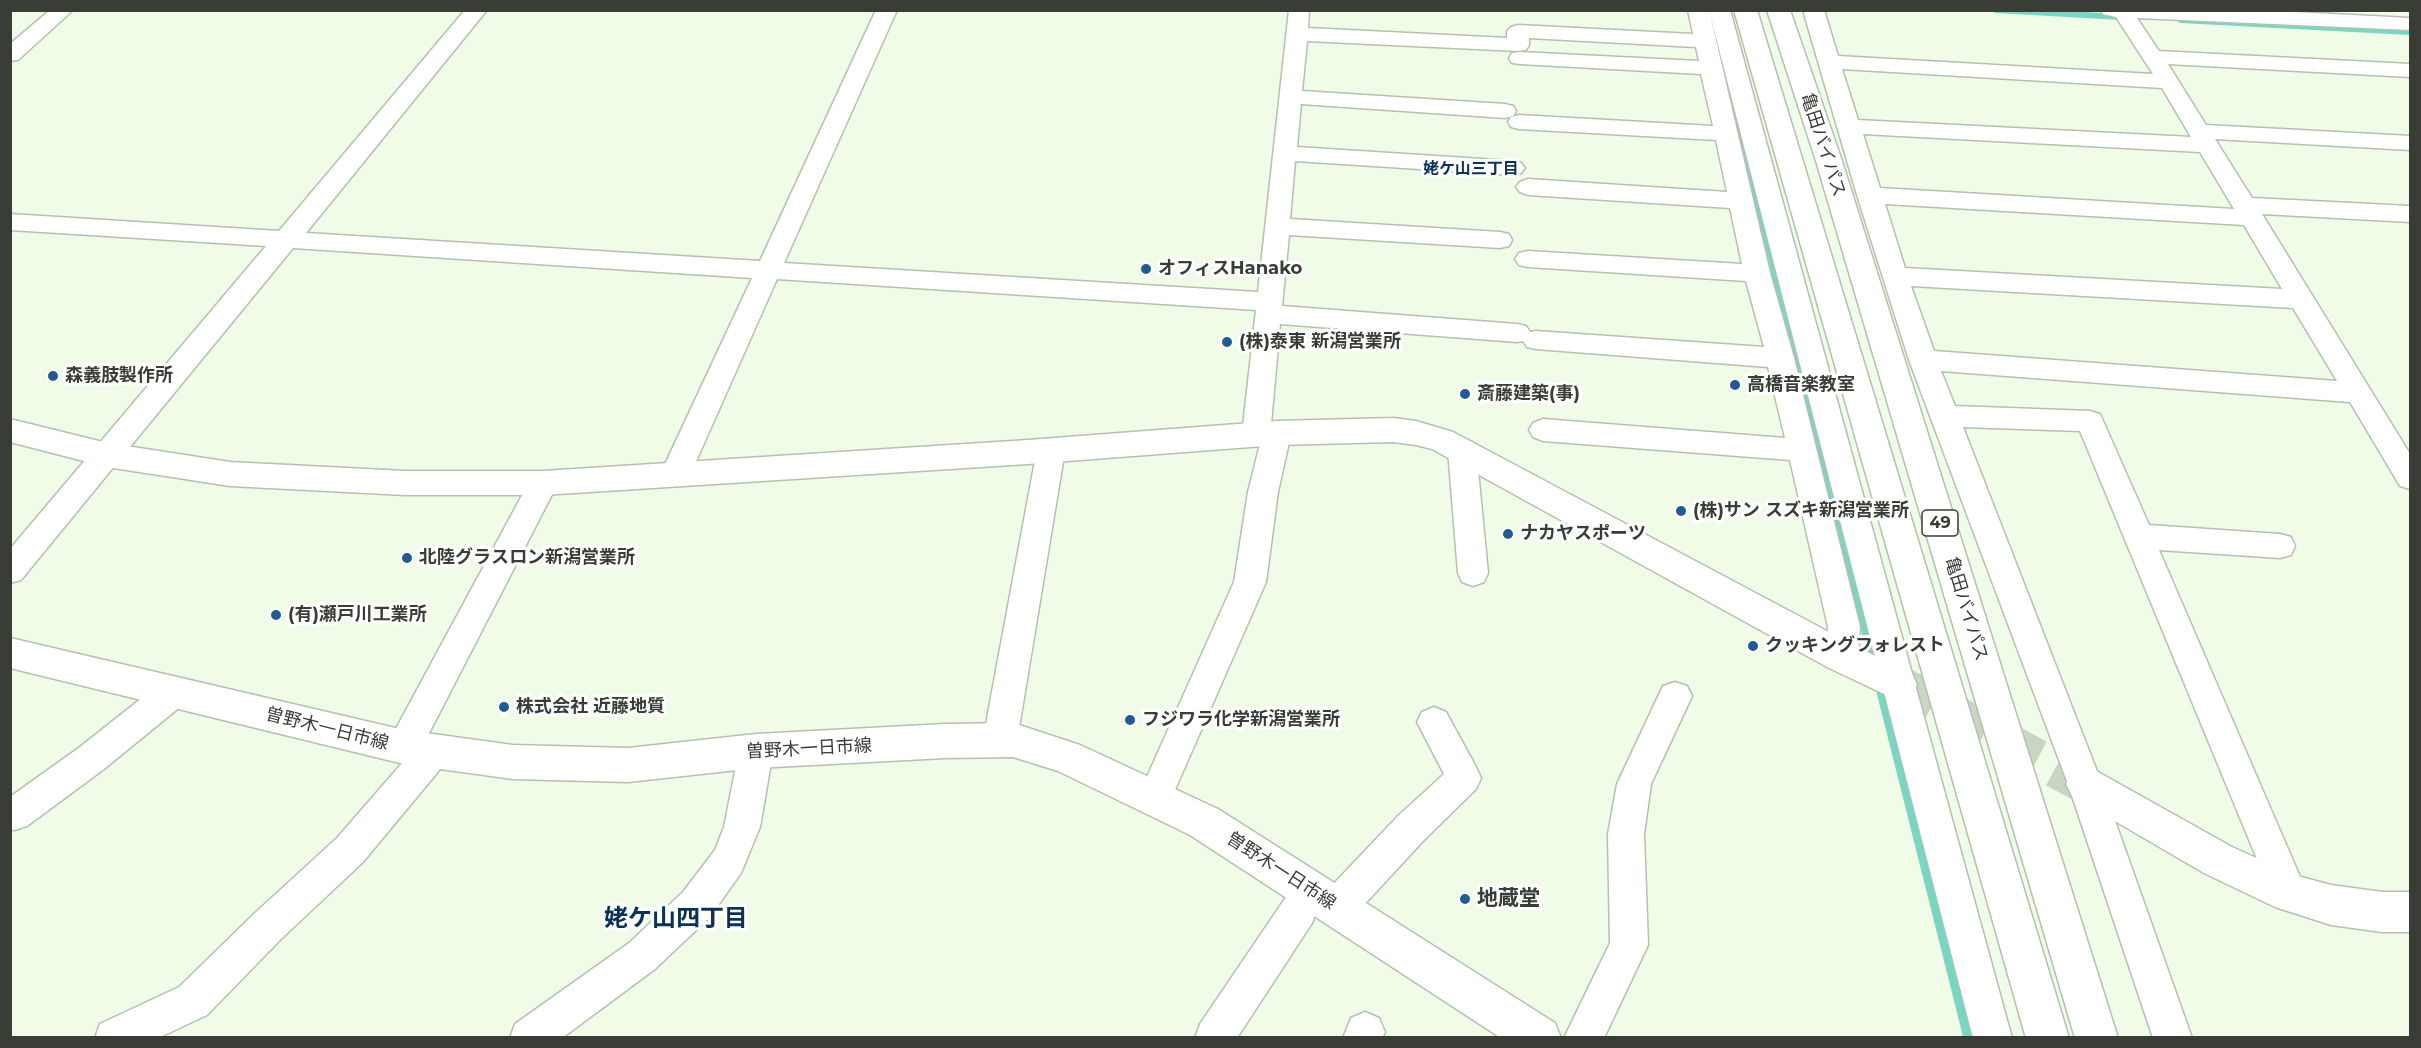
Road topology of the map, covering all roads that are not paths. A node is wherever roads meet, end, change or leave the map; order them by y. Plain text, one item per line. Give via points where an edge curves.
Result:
1 (63, 10) edge
2 (477, 10) edge
3 (887, 10) edge
4 (1299, 10) edge
5 (1698, 10) edge
6 (1719, 10) edge
7 (1745, 10) edge
8 (1778, 10) edge
9 (1793, 10) edge
10 (1813, 10) edge
11 (2122, 14) edge
12 (2410, 24) edge
13 (1297, 34) junction
14 (1705, 41) junction
15 (10, 55) edge
16 (2152, 57) junction
17 (1520, 58) dead end
18 (1829, 62) junction
19 (1712, 68) junction
20 (2410, 70) edge
21 (1798, 71) junction
22 (2169, 82) junction
23 (1291, 97) junction
24 (1849, 126) junction
25 (1727, 134) junction
26 (2202, 138) junction
27 (2410, 142) edge
28 (1285, 153) junction
29 (1513, 168) dead end
30 (1528, 187) dead end
31 (1869, 195) junction
32 (1742, 201) junction
33 (2247, 212) junction
34 (2410, 214) edge
35 (10, 222) edge
36 (1278, 226) junction
37 (287, 239) junction
38 (1500, 240) dead end
39 (1528, 259) dead end
40 (770, 270) junction
41 (1757, 273) junction
42 (1894, 276) junction
43 (2299, 299) junction
44 (1269, 308) junction
45 (1780, 358) junction
46 (1923, 360) junction
47 (2360, 393) junction
48 (1943, 416) junction
49 (10, 430) edge
50 (1543, 430) dead end
51 (1267, 434) junction
52 (1051, 450) junction
53 (1462, 450) junction
54 (1802, 450) junction
55 (106, 455) junction
56 (675, 475) junction
57 (2410, 477) edge
58 (543, 483) junction
59 (2138, 536) junction
60 (2280, 546) dead end
61 (10, 571) edge
62 (1473, 573) dead end
63 (10, 653) edge
64 (1875, 673) junction
65 (174, 692) junction
66 (1675, 696) dead end
67 (1434, 722) dead end
68 (1000, 741) junction
69 (419, 749) junction
70 (756, 752) junction
71 (2085, 784) junction
72 (1155, 797) junction
73 (15, 814) dead end
74 (2289, 893) junction
75 (1337, 907) junction
76 (1299, 910) dead end
77 (2410, 912) edge
78 (114, 1038) edge
79 (529, 1038) edge
80 (1214, 1038) edge
81 (1540, 1038) edge
82 (1583, 1038) edge
83 (1993, 1038) edge
84 (2048, 1038) edge
85 (2097, 1038) edge
86 (2173, 1038) edge

1 - 15 street
2 - 37 street
3 - 40 street
4 - 13 street
5 - 14 street
6 - 64 street
7 - 84 main road, 亀田バイパス / 49
8 - 21 main road, 亀田バイパス / 49
9 - 21 main road
10 - 18 street
11 - 12 street
11 - 16 street
13 - 14 street via 1518,45 1518,31
13 - 23 street
14 - 19 street
16 - 20 street
16 - 22 street
17 - 19 street
18 - 22 street
18 - 24 street
19 - 25 street
21 - 85 main road, 亀田バイパス / 49 via 1829,161
22 - 26 street
23 - 25 street
23 - 28 street
24 - 26 street
24 - 31 street
25 - 32 street
26 - 27 street
26 - 33 street
28 - 29 street
28 - 36 street
30 - 32 street
31 - 33 street
31 - 42 street
32 - 41 street
33 - 34 street
33 - 43 street
35 - 37 street
36 - 38 street
36 - 44 street
37 - 40 street
37 - 55 street
39 - 41 street
40 - 44 street
40 - 56 street
41 - 45 street
42 - 43 street
42 - 46 street
43 - 47 street
44 - 45 street
44 - 51 street
45 - 54 street
46 - 47 street
46 - 48 street
47 - 57 street
48 - 59 street via 2090,421
48 - 71 street
49 - 55 main road
50 - 54 street
51 - 52 main road
51 - 53 main road via 1393,430 1442,440
51 - 72 street via 1250,582
52 - 56 main road
52 - 68 street
53 - 62 street
53 - 64 main road
54 - 64 street via 1844,627
55 - 58 main road via 230,474 405,483
55 - 61 street
56 - 58 main road
58 - 69 street
59 - 60 street
59 - 74 street
63 - 65 main road, 曽野木一日市線
64 - 83 street
65 - 69 main road, 曽野木一日市線
65 - 73 street
66 - 82 street via 1634,784 1626,834 1629,945
67 - 75 street via 1464,778
68 - 70 main road, 曽野木一日市線
68 - 72 main road, 曽野木一日市線 via 1014,740 1067,757
69 - 70 main road, 曽野木一日市線 via 513,762 628,765
69 - 78 street via 350,850 193,1001
70 - 79 street via 742,827 728,861 696,905 642,956
71 - 74 main road via 2218,860
71 - 86 street
72 - 75 main road, 曽野木一日市線 via 1204,822
74 - 77 main road via 2331,905
75 - 81 main road, 曽野木一日市線
76 - 80 street

